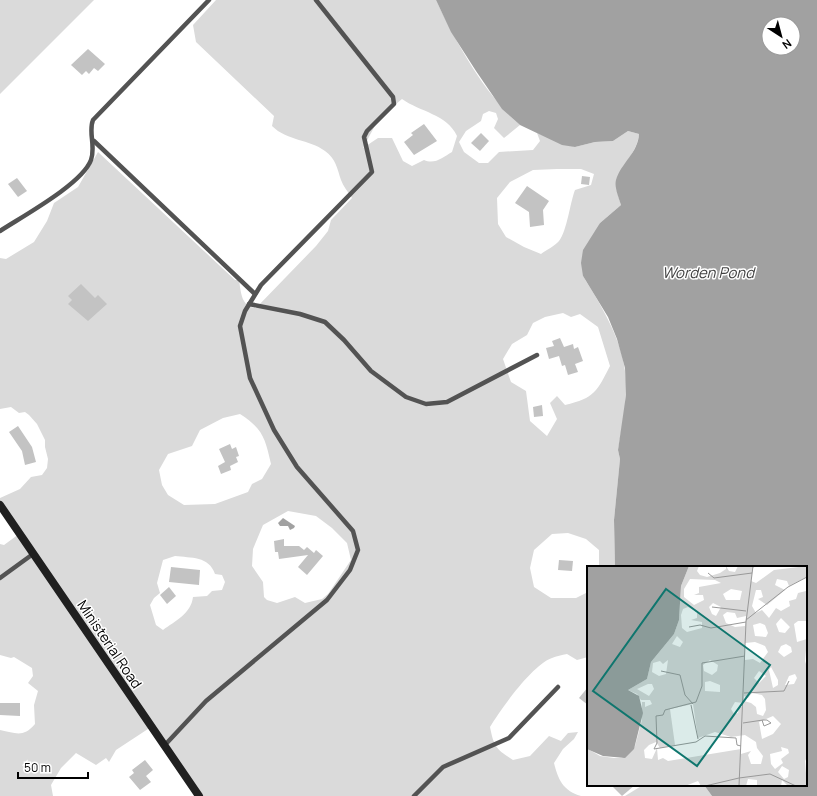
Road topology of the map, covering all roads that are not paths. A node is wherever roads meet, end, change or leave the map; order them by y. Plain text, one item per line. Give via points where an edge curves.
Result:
1 (209, 0) edge
2 (316, 0) edge
3 (94, 141) junction
4 (0, 231) edge
5 (255, 294) junction
6 (249, 304) junction
7 (537, 355) dead end
8 (0, 505) edge
9 (33, 554) junction
10 (0, 578) edge
11 (558, 687) dead end
12 (164, 746) junction
13 (199, 796) edge
14 (414, 796) edge

1 - 3 lane via 93,120 90,126
2 - 5 lane via 393,96 394,104 366,131 364,137 372,172
3 - 4 lane via 91,160 68,187
3 - 5 lane
5 - 6 lane
6 - 7 lane via 300,314 324,322 371,371 406,397 426,404 447,402
6 - 12 lane via 240,326 250,378 274,430 297,467 353,531 358,550 350,570 326,600 206,701
8 - 9 main road, Ministerial Road
9 - 10 lane
9 - 12 main road, Ministerial Road
11 - 14 lane via 509,738 442,767
12 - 13 main road, Ministerial Road

